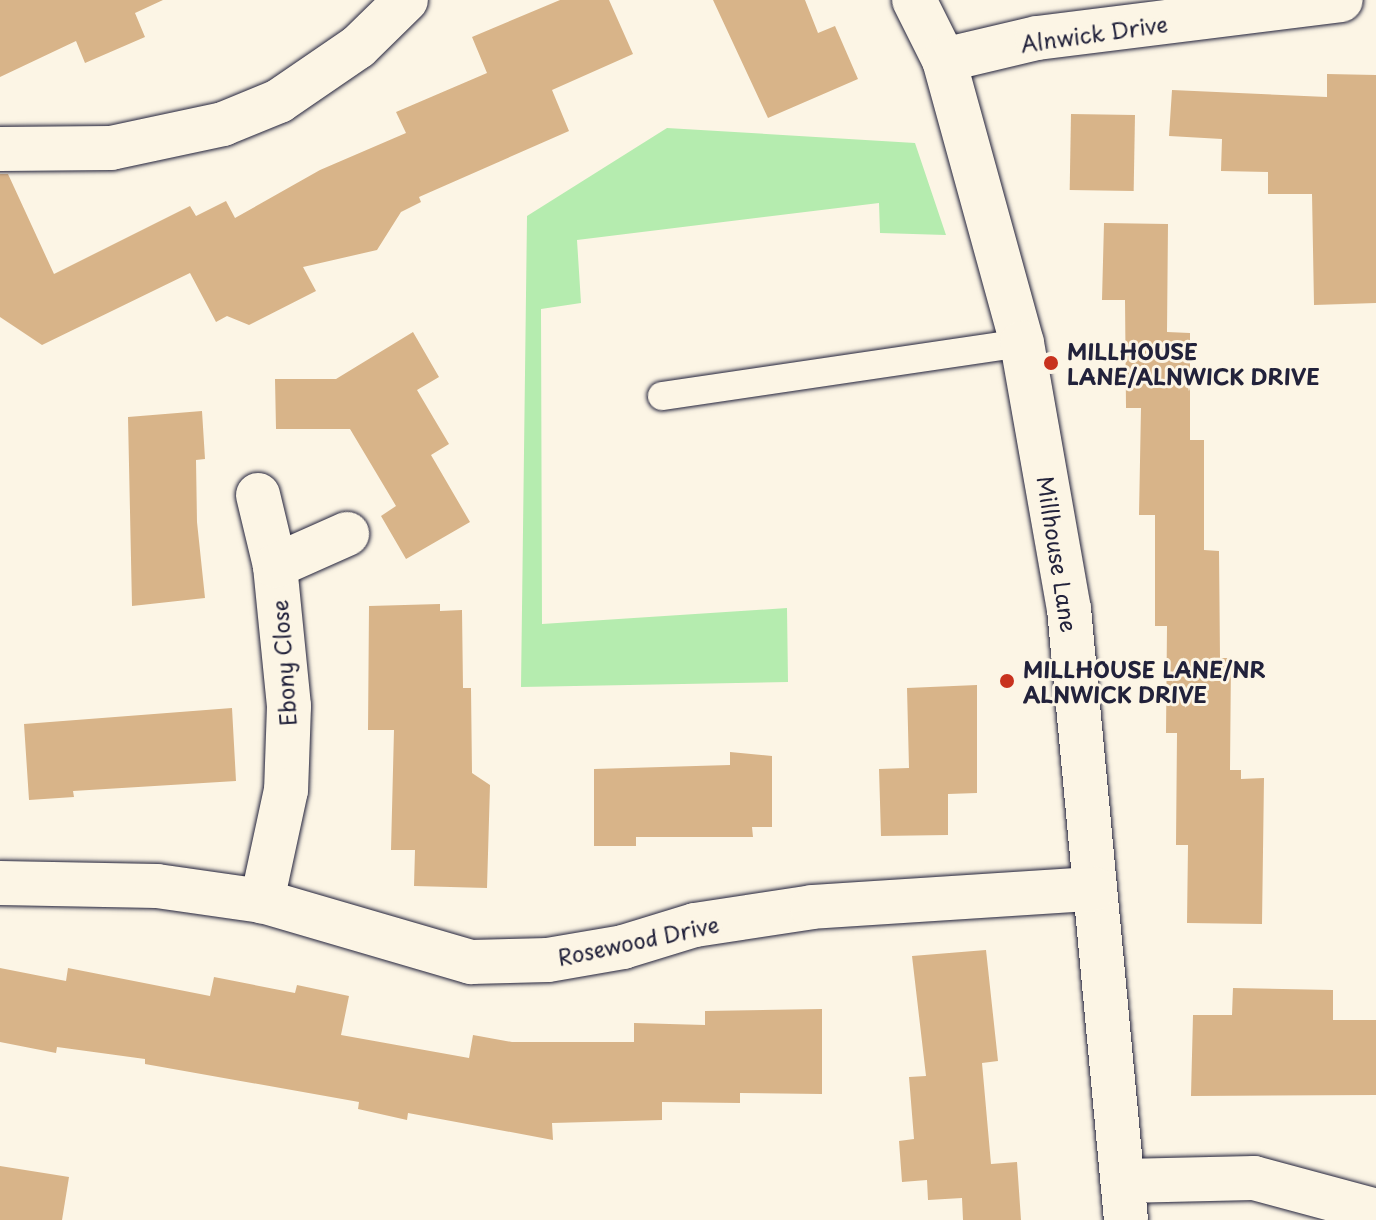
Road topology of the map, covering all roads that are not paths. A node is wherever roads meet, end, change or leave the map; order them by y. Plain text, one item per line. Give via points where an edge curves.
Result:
1 (406, 0) edge
2 (914, 0) edge
3 (1341, 0) edge
4 (944, 60) junction
5 (0, 149) edge
6 (1022, 343) junction
7 (662, 396) dead end
8 (258, 495) dead end
9 (347, 534) dead end
10 (275, 566) junction
11 (0, 883) edge
12 (1093, 889) junction
13 (262, 901) junction
14 (1124, 1200) edge
15 (1376, 1211) edge

1 - 5 street via 358,47 279,101 223,124 111,148
2 - 4 street, Millhouse Lane
3 - 4 street, Alnwick Drive via 1037,38
4 - 6 street, Millhouse Lane
6 - 7 lane
6 - 12 street, Millhouse Lane via 1069,609
8 - 10 street, Ebony Close
9 - 10 street
10 - 13 street, Ebony Close via 289,706 286,790
11 - 13 street, Rosewood Drive via 157,886
12 - 13 street, Rosewood Drive via 812,907 695,925 623,947 548,960 471,962
12 - 14 street, Millhouse Lane
14 - 15 street via 1254,1178

